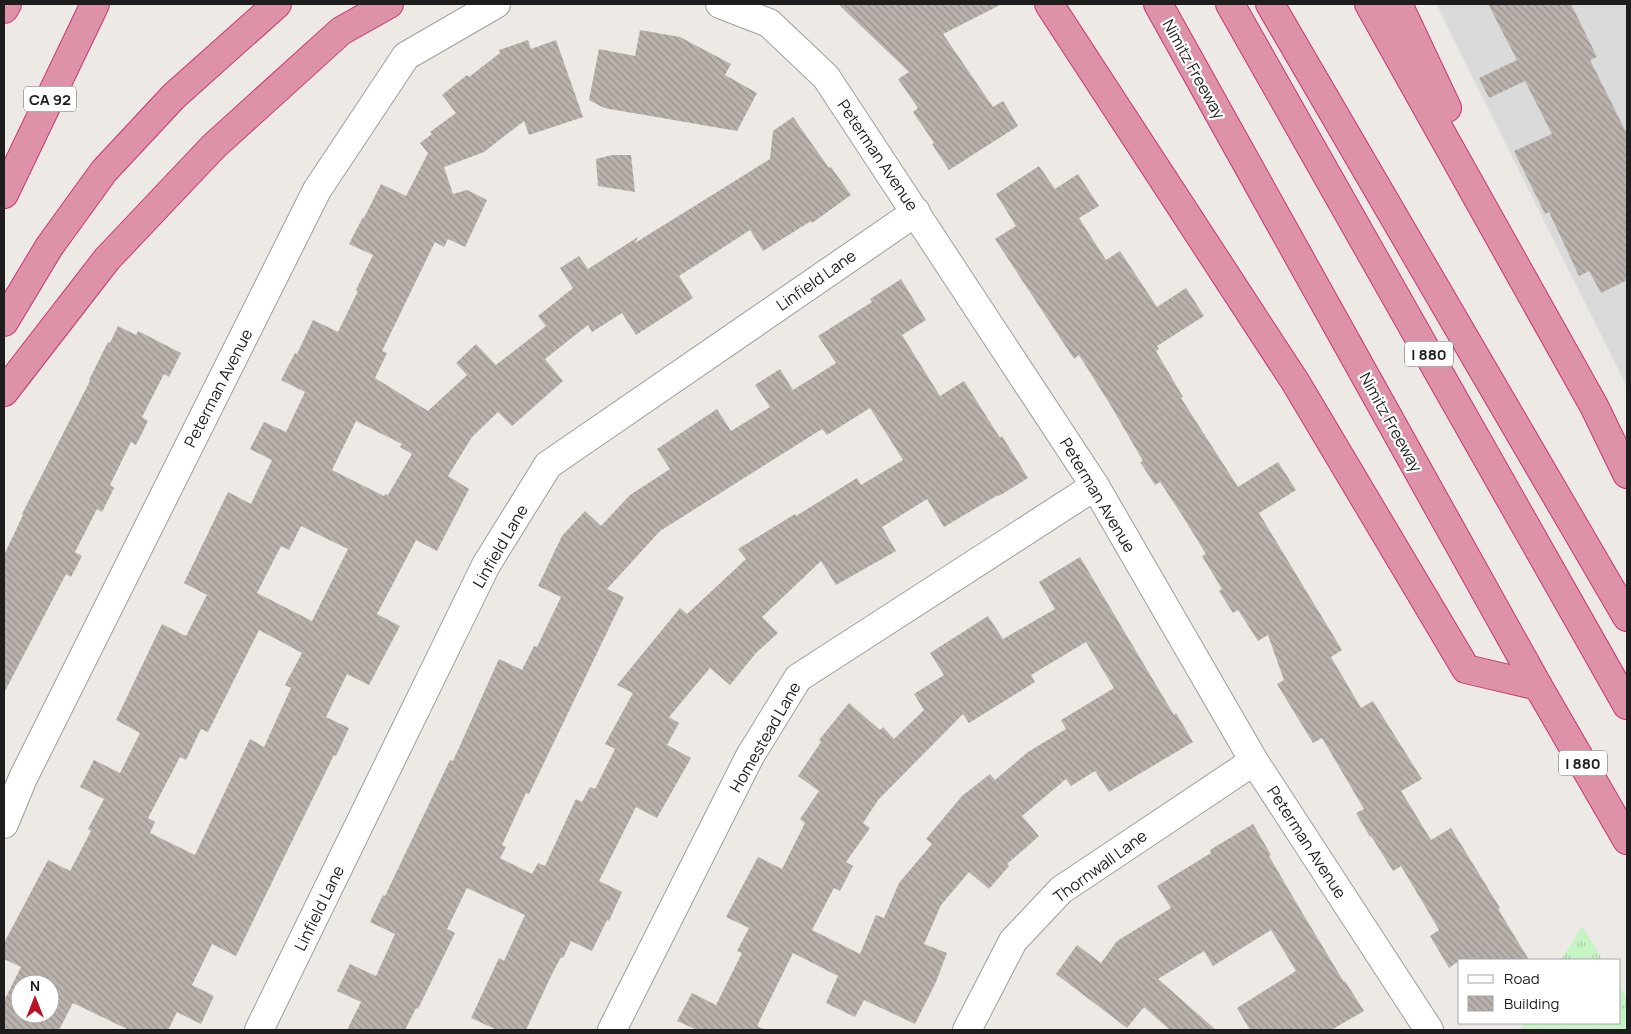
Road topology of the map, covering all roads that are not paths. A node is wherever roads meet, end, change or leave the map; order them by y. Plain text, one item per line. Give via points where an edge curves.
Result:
1 (7, 4) edge
2 (95, 4) edge
3 (277, 4) edge
4 (389, 4) edge
5 (496, 4) edge
6 (720, 4) edge
7 (1049, 4) edge
8 (1158, 4) edge
9 (1230, 4) edge
10 (1270, 4) edge
11 (1369, 4) edge
12 (1398, 4) edge
13 (4, 9) edge
14 (4, 194) edge
15 (916, 212) junction
16 (1508, 250) junction
17 (4, 322) edge
18 (4, 392) edge
19 (1627, 474) edge
20 (1095, 486) junction
21 (1627, 617) edge
22 (1538, 686) junction
23 (1627, 705) edge
24 (1254, 760) junction
25 (4, 824) edge
26 (1627, 840) edge
27 (260, 1030) edge
28 (612, 1030) edge
29 (967, 1030) edge
30 (1427, 1030) edge

1 - 13 highway
2 - 14 highway, CA 92
3 - 17 highway via 174,96 104,171 49,247
4 - 18 highway via 341,31 214,146 107,259
5 - 25 street, Peterman Avenue via 406,56 317,190 28,769
6 - 15 street, Peterman Avenue via 769,22 826,78
7 - 22 highway via 1296,383 1466,669
8 - 22 highway, Nimitz Freeway / I 880
9 - 23 highway, I 880
10 - 21 highway, I 880
11 - 16 highway
12 - 16 highway via 1484,185
15 - 20 street, Peterman Avenue
15 - 27 street, Linfield Lane via 548,466 486,565
16 - 19 highway via 1594,406
20 - 24 street, Peterman Avenue
20 - 28 street, Homestead Lane via 798,678 750,756
22 - 26 highway, Nimitz Freeway / I 880
24 - 29 street, Thornwall Lane via 1061,890 1013,941
24 - 30 street, Peterman Avenue

